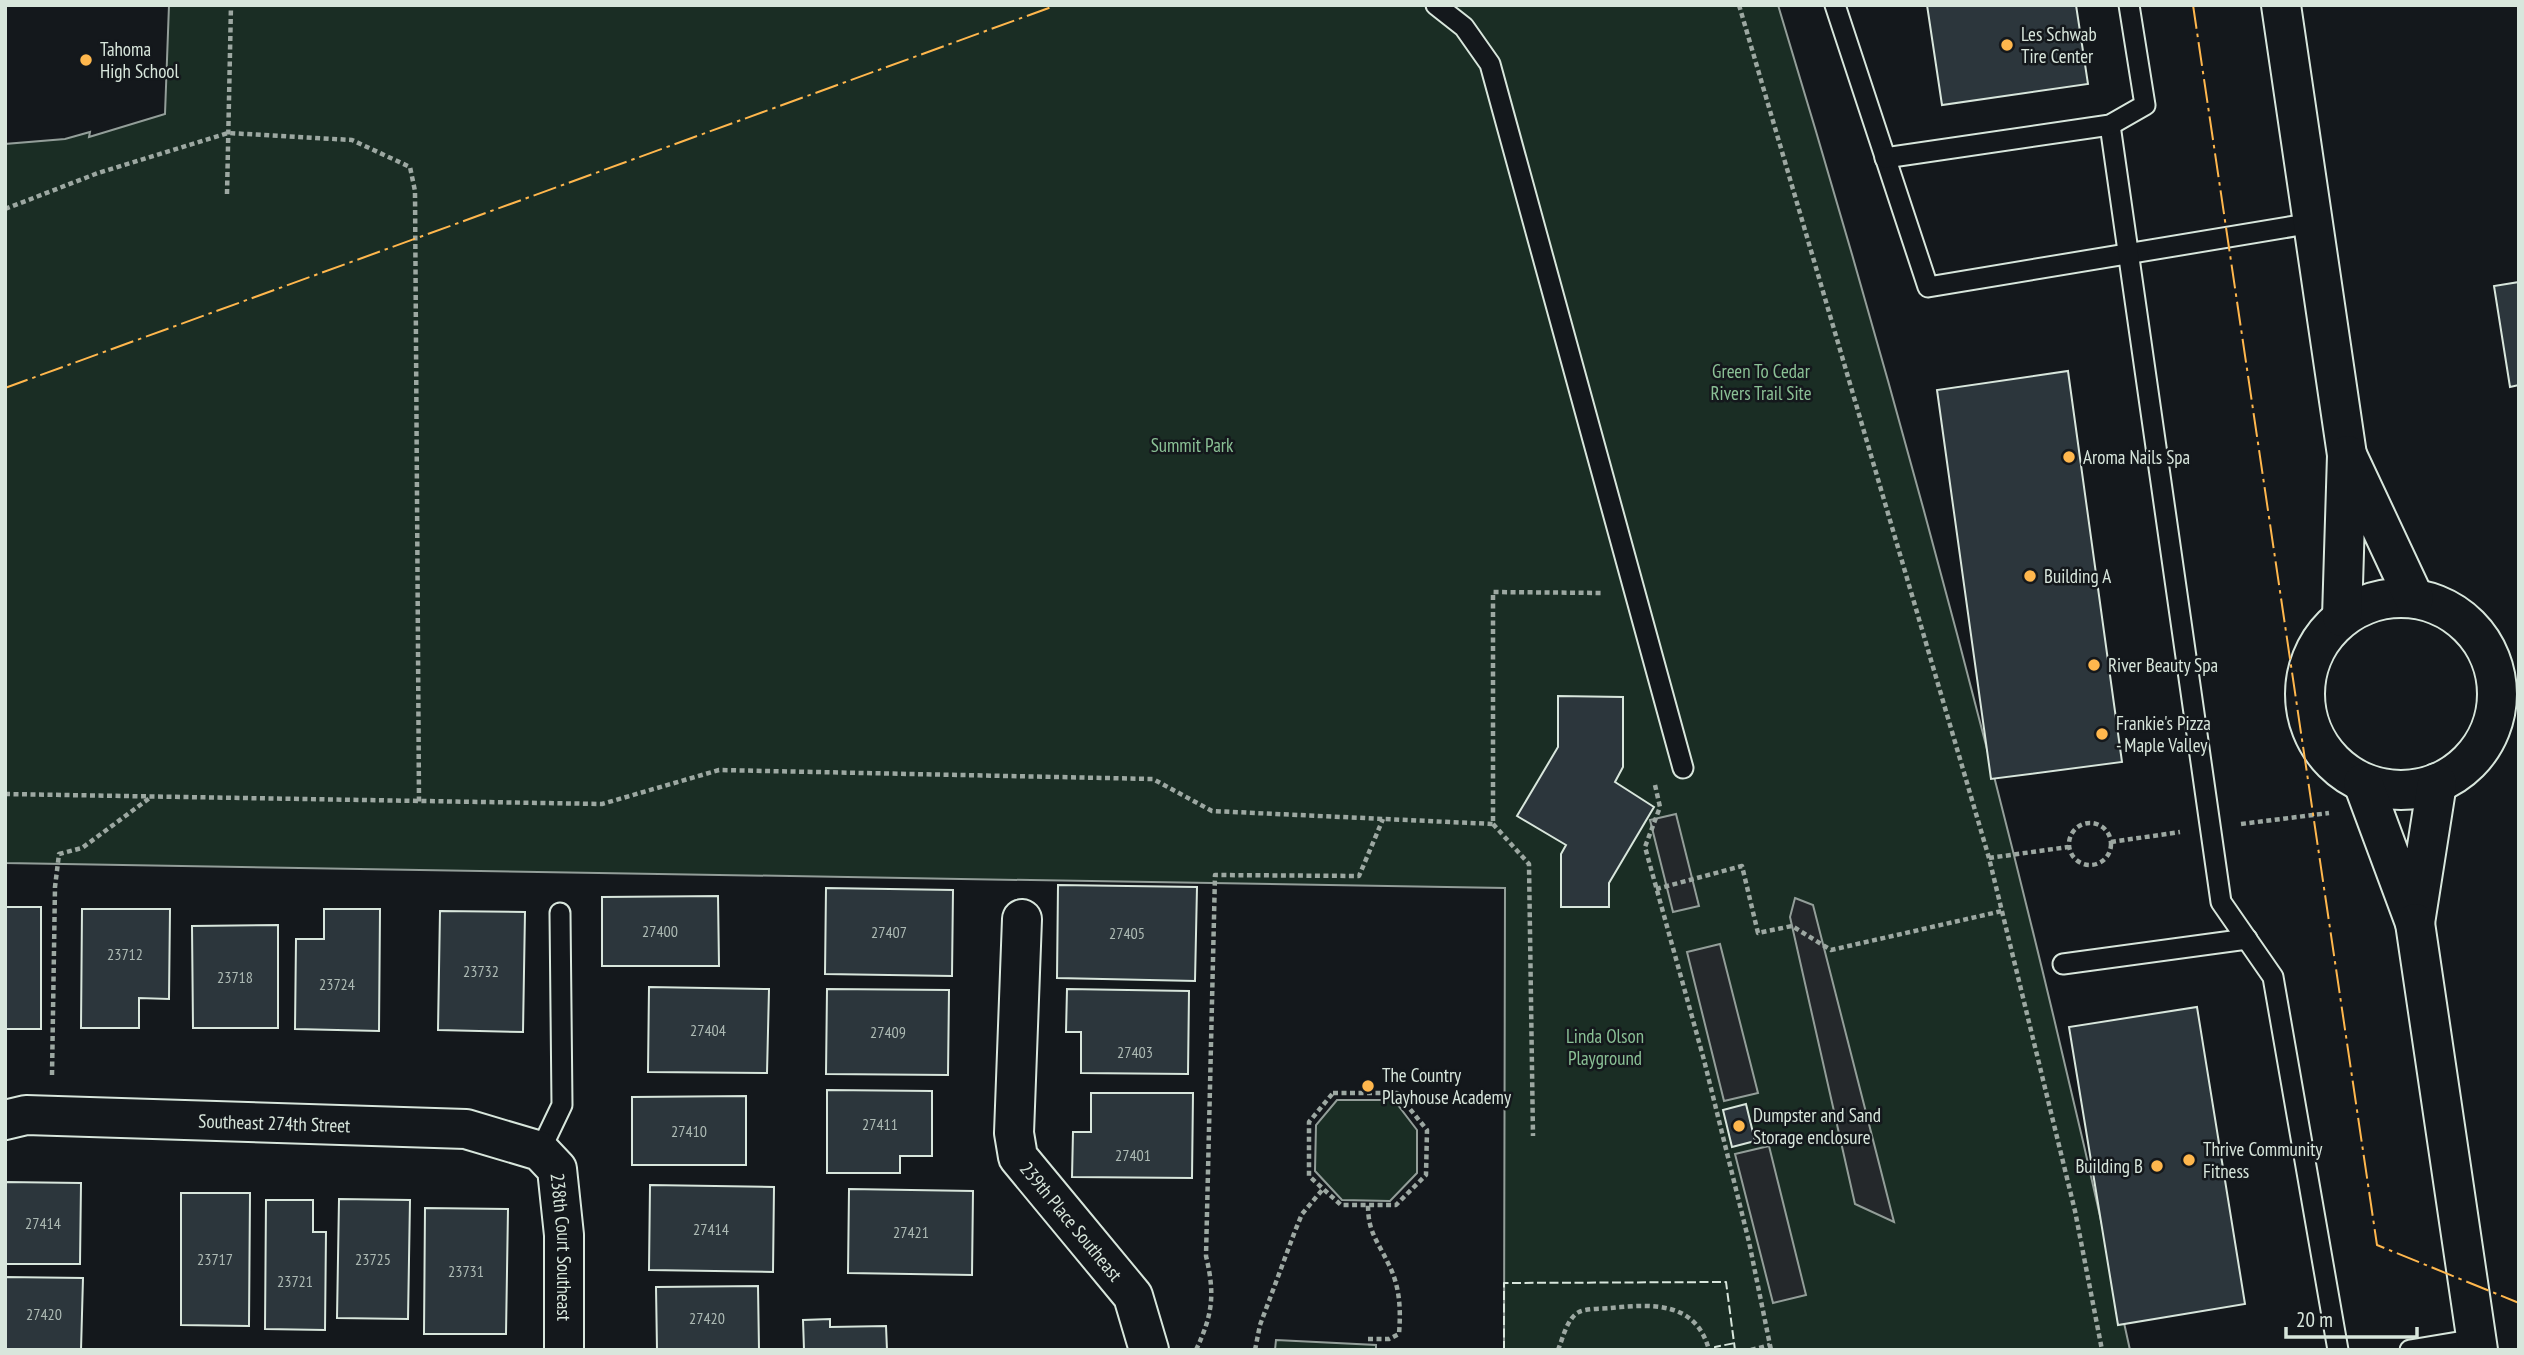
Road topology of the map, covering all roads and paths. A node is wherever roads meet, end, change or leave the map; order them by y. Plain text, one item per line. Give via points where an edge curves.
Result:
1 (231, 5) edge
2 (1436, 5) edge
3 (1740, 5) edge
4 (1835, 5) edge
5 (2129, 5) edge
6 (2281, 5) edge
7 (2110, 125) junction
8 (228, 133) junction
9 (1885, 158) junction
10 (227, 194) dead end
11 (5, 209) edge
12 (2313, 223) junction
13 (2130, 253) junction
14 (2347, 455) junction
15 (1635, 593) junction
16 (2414, 598) junction
17 (2342, 617) junction
18 (1683, 768) dead end
19 (1654, 780) dead end
20 (2363, 783) junction
21 (2437, 783) junction
22 (5, 794) edge
23 (152, 796) junction
24 (419, 802) junction
25 (1383, 819) junction
26 (1493, 824) junction
27 (2068, 847) junction
28 (1989, 858) junction
29 (1656, 889) junction
30 (2002, 911) junction
31 (560, 913) dead end
32 (1022, 919) dead end
33 (2415, 923) junction
34 (2247, 939) junction
35 (2063, 964) dead end
36 (51, 1115) junction
37 (5, 1120) edge
38 (1533, 1136) dead end
39 (540, 1151) junction
40 (1323, 1189) junction
41 (1368, 1206) junction
42 (1367, 1339) dead end
43 (2477, 1344) edge
44 (1771, 1348) edge
45 (564, 1350) edge
46 (1149, 1350) edge
47 (1196, 1350) edge
48 (1255, 1350) edge
49 (1558, 1350) edge
50 (1709, 1350) edge
51 (1751, 1350) edge
52 (2102, 1350) edge
53 (2338, 1350) edge
54 (2410, 1350) edge

1 - 8 path
2 - 15 lane via 1464,27 1490,64
3 - 28 path
4 - 9 lane
5 - 7 lane via 2144,105
6 - 12 main road
7 - 9 lane
7 - 13 lane
8 - 10 path
8 - 11 path via 99,173
8 - 24 path via 352,140 410,167 415,191
9 - 13 lane via 1928,287
12 - 13 lane
12 - 14 main road
13 - 34 lane via 2221,902
14 - 16 main road
14 - 17 main road
15 - 18 lane
15 - 26 path via 1493,592
16 - 17 main road via 2389,598
16 - 21 main road via 2460,618 2478,636 2497,682 2490,732 2477,754
17 - 20 main road via 2312,657 2305,681 2305,706 2323,753
19 - 29 path via 1660,807 1645,847
20 - 21 main road via 2387,790 2413,790
20 - 33 main road
21 - 33 main road
22 - 23 path
23 - 24 path
23 - 36 path via 82,848 59,854
24 - 25 path via 602,804 719,770 1153,779 1212,811
25 - 26 path
25 - 47 path via 1359,876 1215,875 1206,1256 1213,1286 1207,1326
26 - 38 path via 1529,864
27 - 27 path via 2075,860 2089,866 2108,856 2111,842 2105,829 2087,823 2075,828
27 - 28 path
28 - 30 path
29 - 30 path via 1742,866 1758,933 1792,926 1831,950
29 - 44 path via 1711,1086
30 - 52 path via 2075,1211
31 - 39 lane via 562,1105
32 - 46 main road, 239th Place Southeast via 1014,1133 1018,1157 1133,1296
33 - 43 main road
34 - 35 lane
34 - 53 lane via 2273,977
36 - 37 main road, Southeast 274th Street
36 - 39 main road, Southeast 274th Street via 466,1129
39 - 45 main road, 238th Court Southeast via 557,1169 564,1235
40 - 41 path via 1341,1206
40 - 41 path via 1309,1176 1309,1122 1333,1093 1397,1093 1427,1130 1426,1175 1396,1206
40 - 48 path via 1302,1214
41 - 42 path via 1368,1224 1389,1264 1401,1311 1399,1334
43 - 54 lane
44 - 51 path
49 - 50 path via 1570,1320 1579,1312 1649,1304 1687,1315 1705,1334

